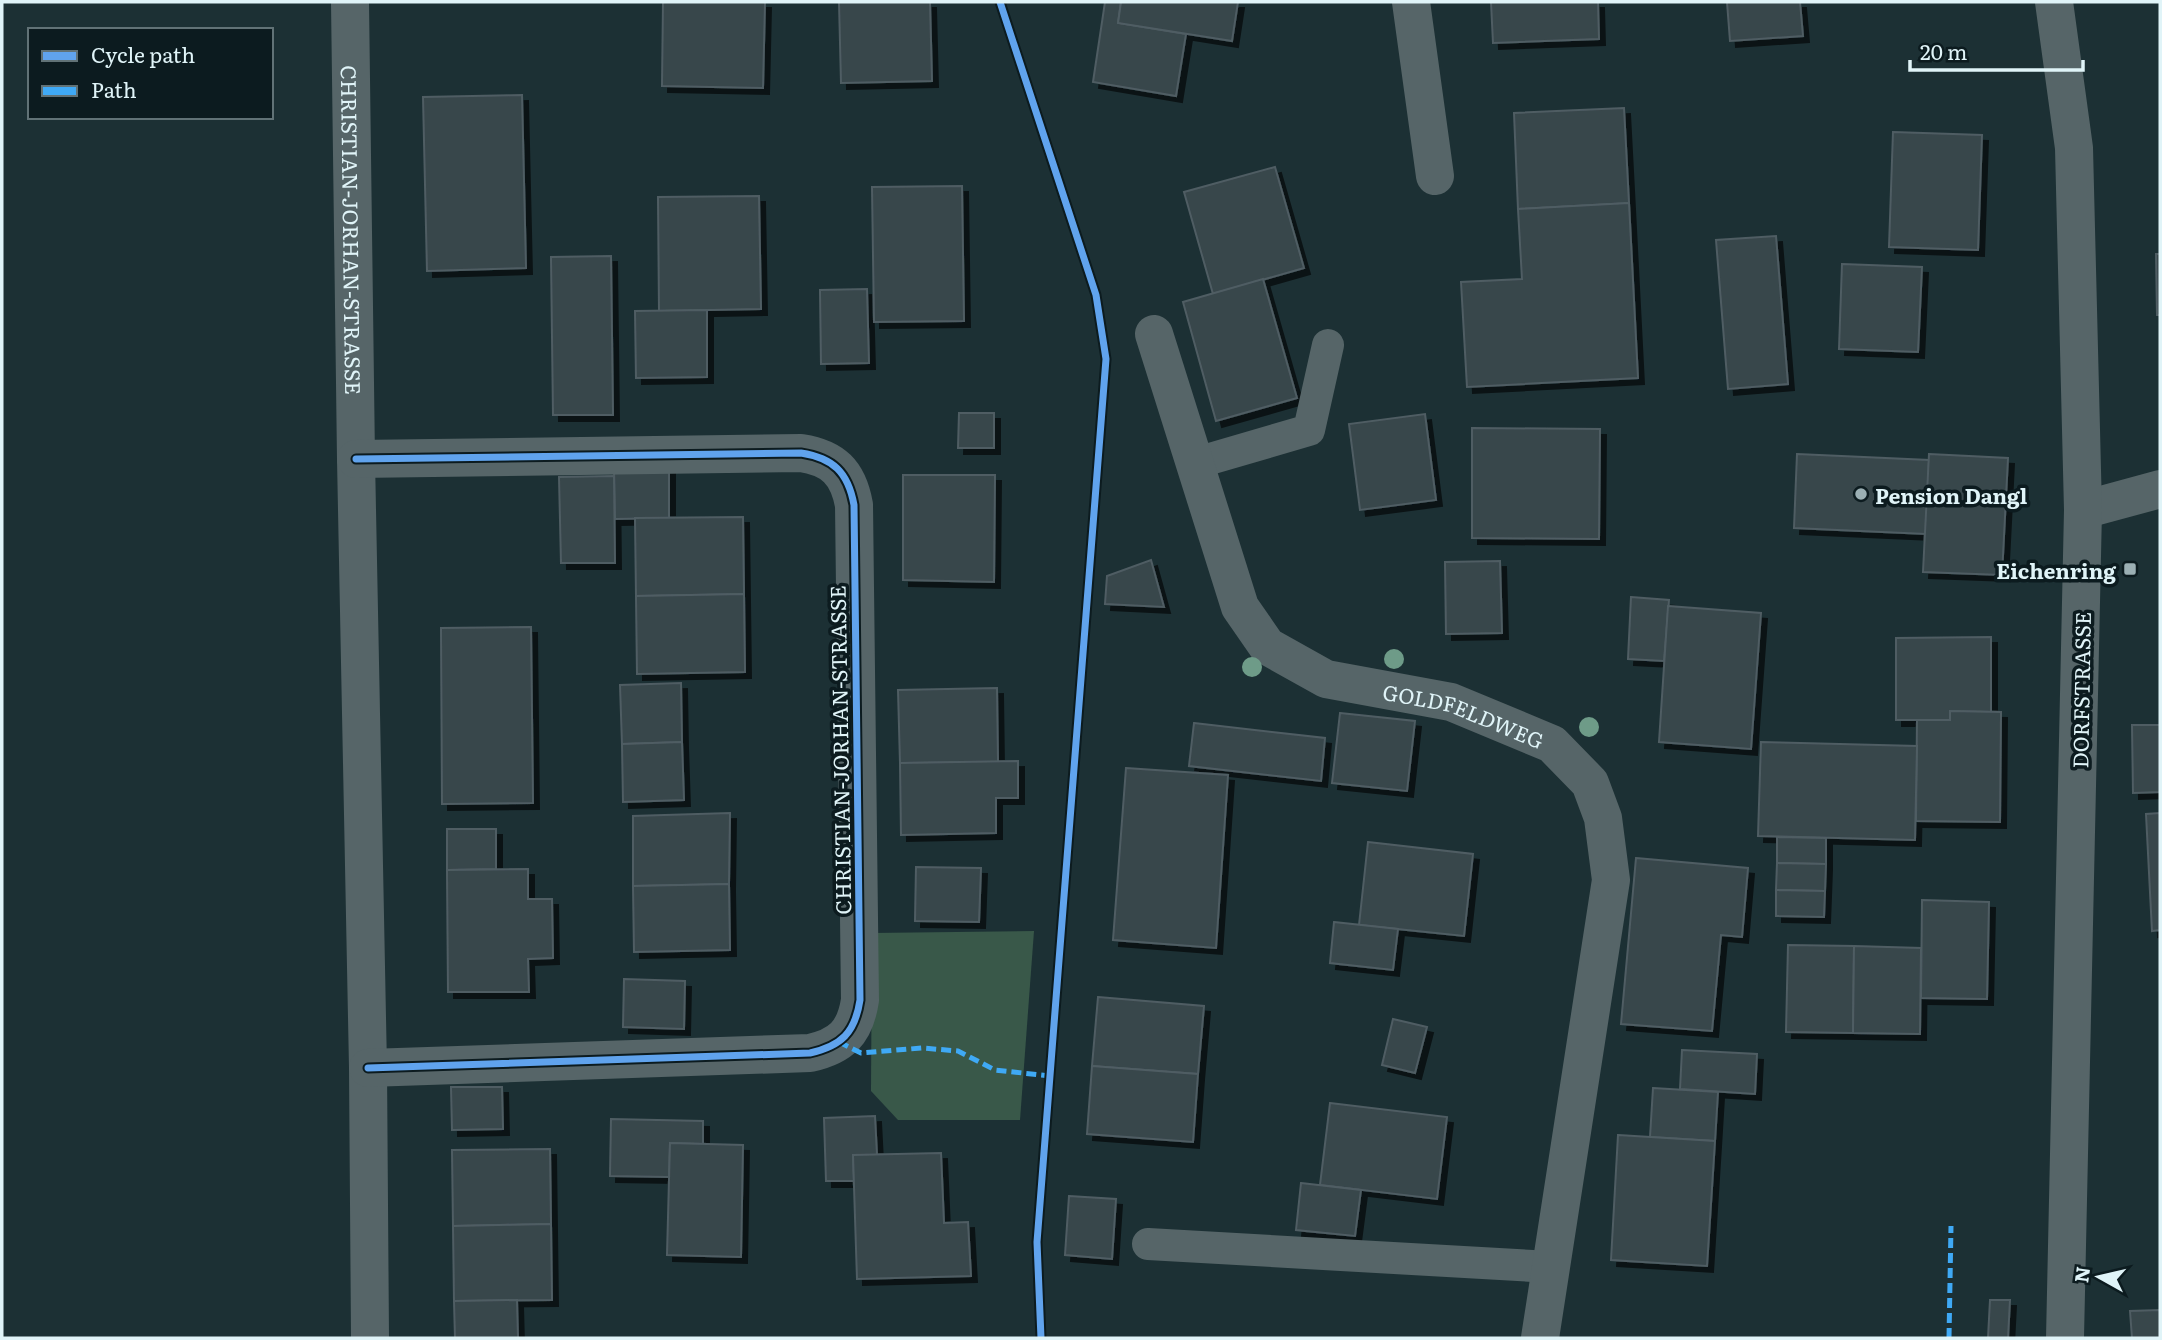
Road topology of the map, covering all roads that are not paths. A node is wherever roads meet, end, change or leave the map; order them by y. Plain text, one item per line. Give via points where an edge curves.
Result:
1 (350, 2) edge
2 (1411, 2) edge
3 (2054, 2) edge
4 (1435, 176) dead end
5 (1154, 334) dead end
6 (1328, 345) dead end
7 (356, 459) junction
8 (1196, 463) junction
9 (2160, 489) edge
10 (2083, 510) junction
11 (368, 1069) junction
12 (1148, 1244) dead end
13 (1551, 1267) junction
14 (370, 1338) edge
15 (1540, 1338) edge
16 (2065, 1338) edge

1 - 7 street, CHRISTIAN-JORHAN-STRASSE
2 - 4 street
3 - 10 street, DORFSTRASSE via 2074,148
5 - 8 street, GOLDFELDWEG
6 - 8 lane via 1309,430
7 - 11 street, CHRISTIAN-JORHAN-STRASSE
7 - 11 street, CHRISTIAN-JORHAN-STRASSE via 801,453 817,456 843,474 854,505 860,1000 850,1031 825,1050 810,1053
8 - 13 street, GOLDFELDWEG via 1240,607 1267,646 1326,679 1451,702 1552,744 1590,783 1603,818 1611,880
9 - 10 street
10 - 16 street, DORFSTRASSE
11 - 14 street, CHRISTIAN-JORHAN-STRASSE
12 - 13 lane
13 - 15 street, GOLDFELDWEG

